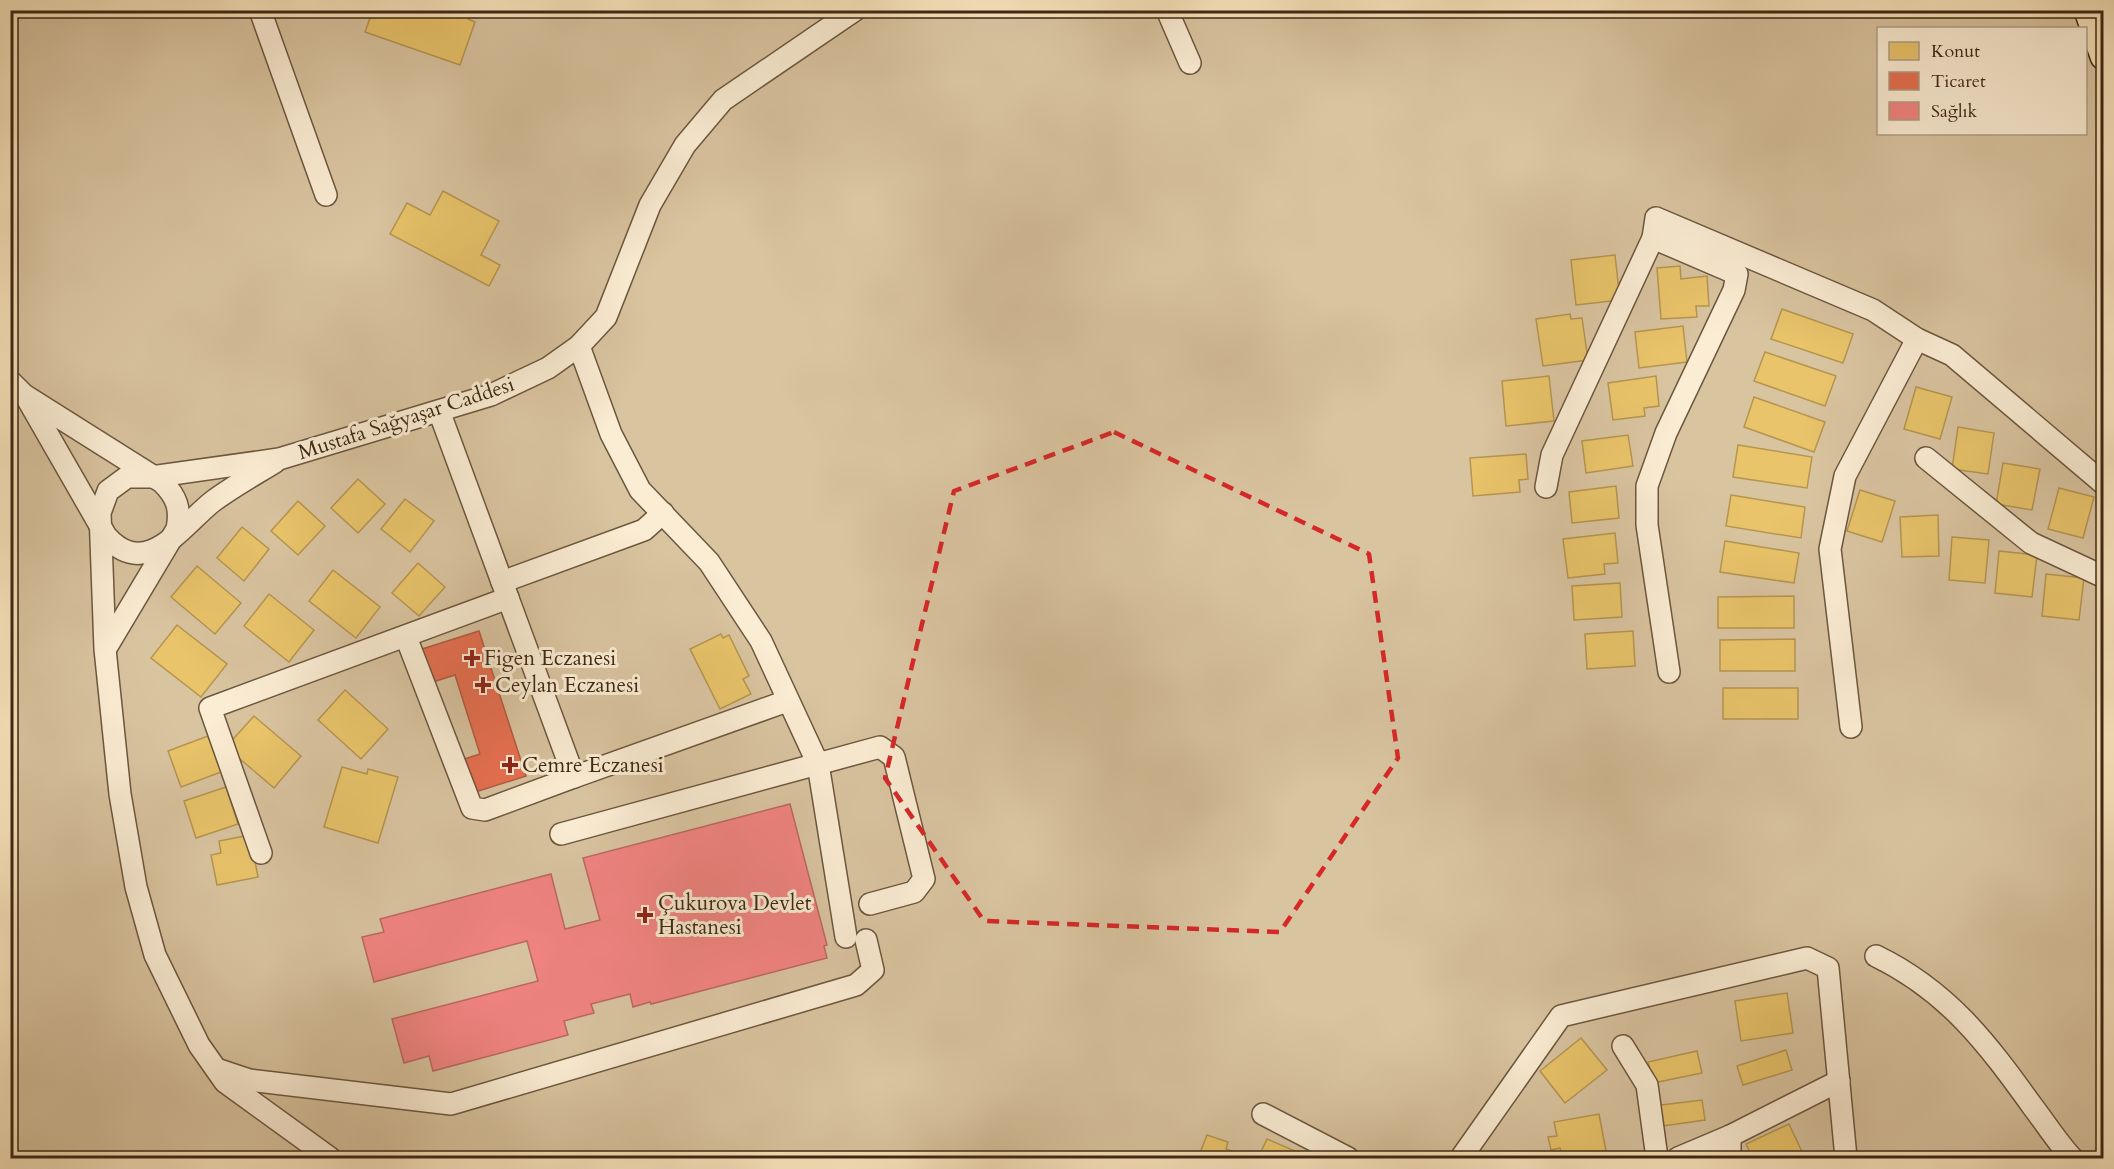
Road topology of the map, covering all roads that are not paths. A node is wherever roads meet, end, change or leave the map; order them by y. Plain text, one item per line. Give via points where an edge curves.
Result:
1 (260, 10) edge
2 (855, 10) edge
3 (1167, 10) edge
4 (2088, 10) edge
5 (2103, 56) edge
6 (1190, 63) dead end
7 (326, 195) dead end
8 (1653, 238) junction
9 (1917, 339) junction
10 (579, 346) junction
11 (17, 388) edge
12 (439, 411) junction
13 (1926, 458) dead end
14 (279, 459) junction
15 (150, 477) junction
16 (2103, 484) edge
17 (1546, 488) dead end
18 (663, 513) junction
19 (101, 525) junction
20 (170, 540) junction
21 (2103, 577) edge
22 (505, 590) junction
23 (406, 637) junction
24 (105, 649) junction
25 (1669, 672) dead end
26 (787, 701) junction
27 (1851, 727) dead end
28 (818, 764) junction
29 (574, 777) junction
30 (561, 834) dead end
31 (261, 853) dead end
32 (870, 904) dead end
33 (1875, 956) dead end
34 (1623, 1046) dead end
35 (216, 1069) junction
36 (1839, 1081) junction
37 (1263, 1114) dead end
38 (1730, 1136) junction
39 (330, 1158) edge
40 (1348, 1158) edge
41 (1461, 1158) edge
42 (1657, 1158) edge
43 (1678, 1158) edge
44 (1730, 1158) edge
45 (1846, 1158) edge
46 (2072, 1158) edge

1 - 7 street
2 - 10 street, Mustafa Sağyaşar Caddesi via 723,100 685,145 650,204 606,317
3 - 6 street
4 - 5 main road
8 - 9 street via 1656,218 1873,310
8 - 17 street via 1552,455
8 - 25 street via 1737,273 1734,290 1666,433 1647,486 1647,525
9 - 16 street via 1952,355
9 - 27 street via 1845,476 1830,549
10 - 12 street, Mustafa Sağyaşar Caddesi via 548,368 491,395
10 - 18 street via 611,434 640,490
11 - 15 street
11 - 19 street
12 - 14 street, Mustafa Sağyaşar Caddesi
12 - 22 street
13 - 21 street via 2031,543
14 - 15 street
14 - 20 street via 213,502
15 - 19 street via 139,475 116,483 102,501
15 - 20 street via 162,482 177,503 177,529
18 - 22 street via 644,530
18 - 26 street via 709,562 760,641
19 - 20 street via 114,545 137,554 149,553
19 - 24 street
20 - 24 street
22 - 23 street
22 - 29 street
23 - 29 street via 472,808 484,810
23 - 31 street via 210,708
24 - 35 street via 120,795 136,887 155,955 199,1046
26 - 28 street
26 - 29 street
28 - 30 street
28 - 32 street via 880,747 894,757 924,879 914,892
28 - 35 street via 856,938 873,970 856,985 451,1104 249,1080
33 - 46 street via 1916,977 1954,1008 1987,1044
34 - 42 street via 1647,1085
35 - 39 street via 225,1082
36 - 38 street
36 - 41 street via 1828,968 1807,958 1561,1016
36 - 45 street
37 - 40 street
38 - 43 street
38 - 44 street

